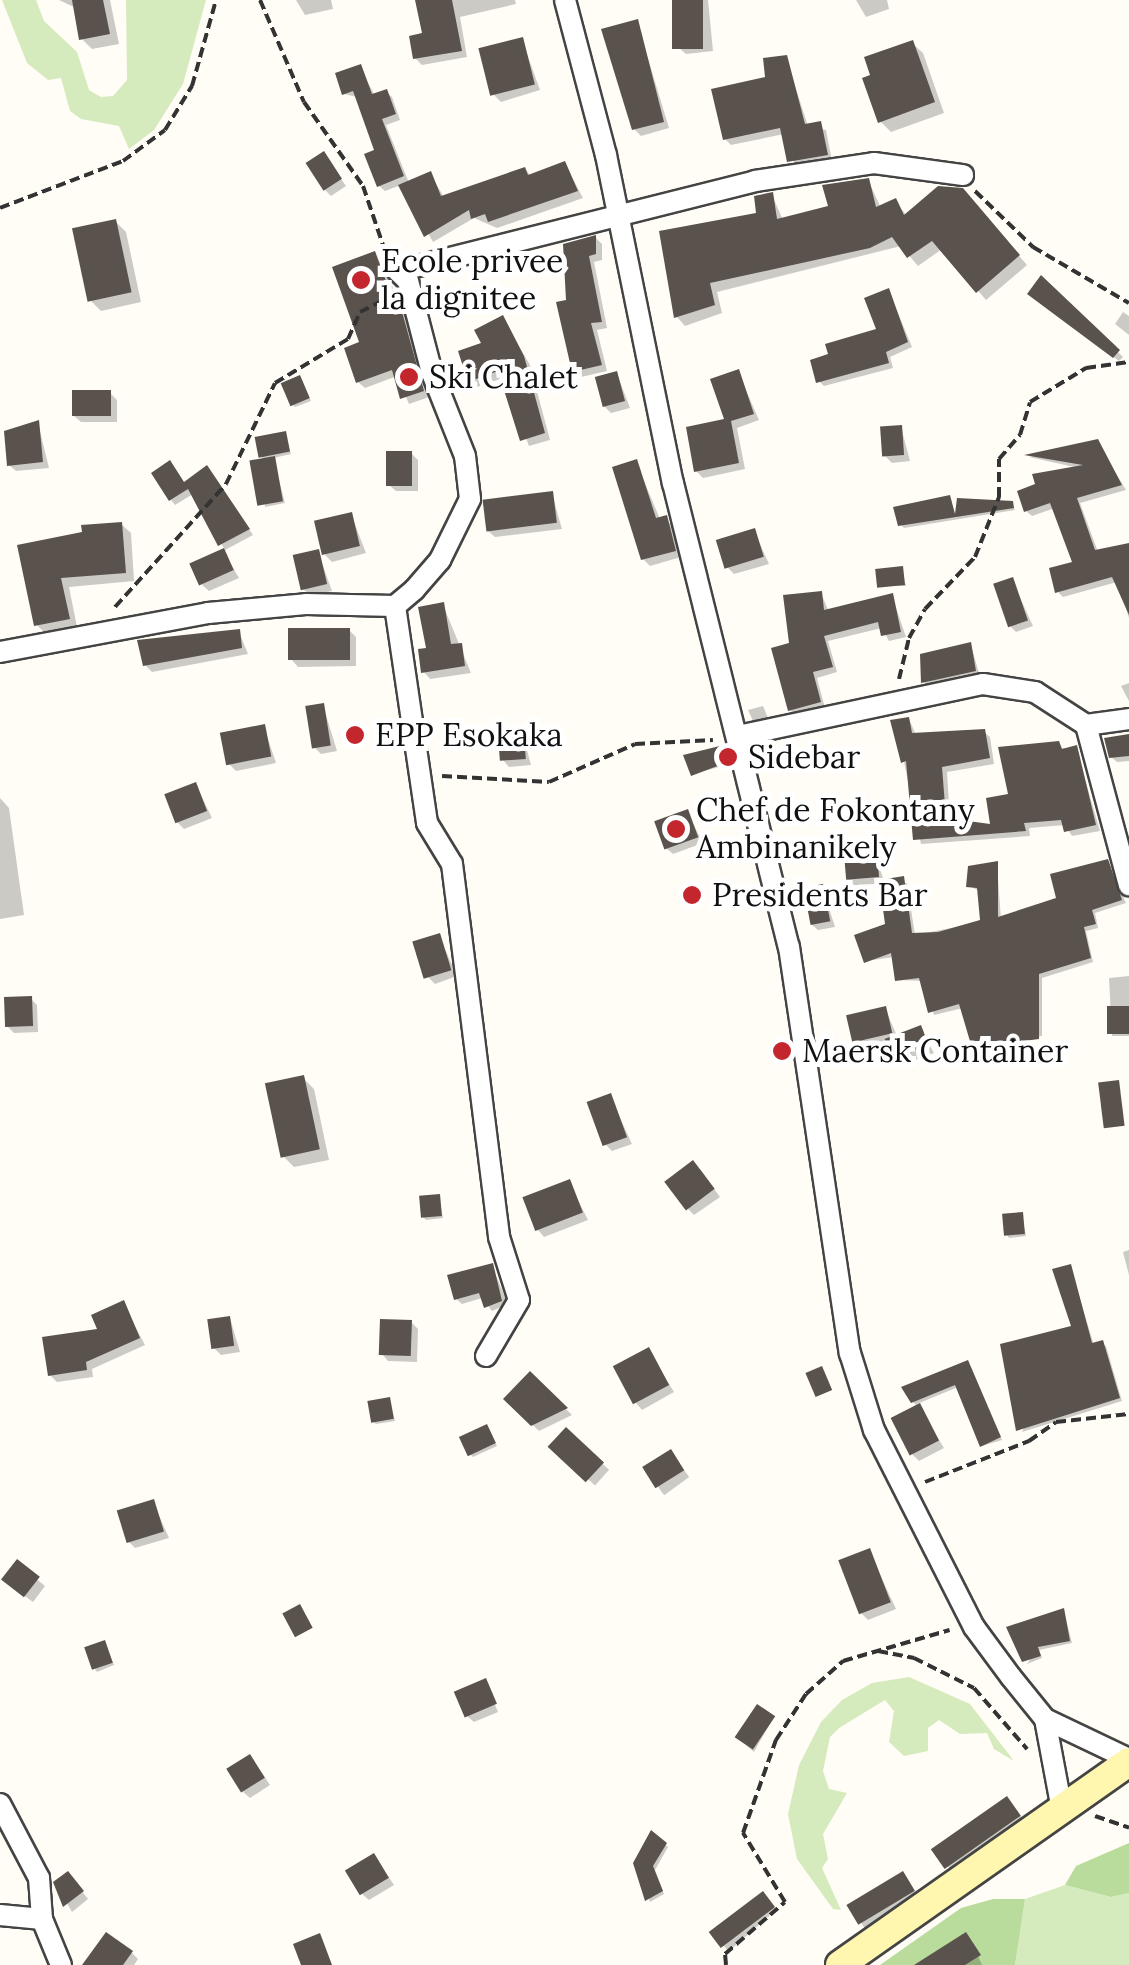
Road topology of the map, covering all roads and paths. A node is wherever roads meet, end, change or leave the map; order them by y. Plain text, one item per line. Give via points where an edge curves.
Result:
1 (216, 0) edge
2 (260, 0) edge
3 (565, 0) edge
4 (963, 175) joint
5 (0, 208) edge
6 (618, 216) junction
7 (398, 272) junction
8 (410, 290) junction
9 (1129, 304) edge
10 (1129, 362) edge
11 (395, 606) junction
12 (88, 636) junction
13 (0, 652) edge
14 (892, 703) junction
15 (1129, 718) edge
16 (1086, 725) junction
17 (738, 736) junction
18 (422, 777) junction
19 (1129, 885) edge
20 (486, 1356) dead end
21 (1129, 1414) edge
22 (901, 1490) junction
23 (974, 1627) junction
24 (873, 1650) junction
25 (1045, 1719) junction
26 (1129, 1760) edge
27 (1032, 1765) dead end
28 (0, 1804) edge
29 (1070, 1804) junction
30 (1129, 1828) edge
31 (0, 1915) edge
32 (42, 1919) junction
33 (61, 1965) edge
34 (726, 1965) edge
35 (840, 1965) edge

1 - 5 path via 192,86 166,130 123,160
2 - 7 path via 304,102 362,186
3 - 6 street
4 - 6 street via 874,163 755,181
4 - 9 path via 1011,230
6 - 7 street
6 - 17 street via 674,483
7 - 8 street
8 - 11 street via 432,373 465,456 470,499 440,560
8 - 12 path via 360,312 348,339 274,383 226,484
10 - 14 path via 1062,377 1030,402 1020,436 999,459 999,497 975,556 924,609 908,638
11 - 12 street via 228,611
11 - 18 street
12 - 13 street
14 - 16 street via 1010,684
14 - 17 street
15 - 16 street
16 - 19 street
17 - 18 path via 635,744 549,782 476,774
17 - 22 street via 790,947 850,1353
18 - 20 street via 426,823 452,864 498,1237 519,1300
21 - 22 path via 1056,1422 1029,1441
22 - 23 street
23 - 24 path
23 - 25 street
24 - 27 path via 914,1658 974,1688 1005,1719
24 - 34 path via 843,1661 818,1683 776,1740 743,1833 785,1902 725,1954
25 - 26 street
25 - 29 street
26 - 29 main road
28 - 32 street via 40,1878
29 - 30 path
29 - 35 main road
31 - 32 street
32 - 33 street

